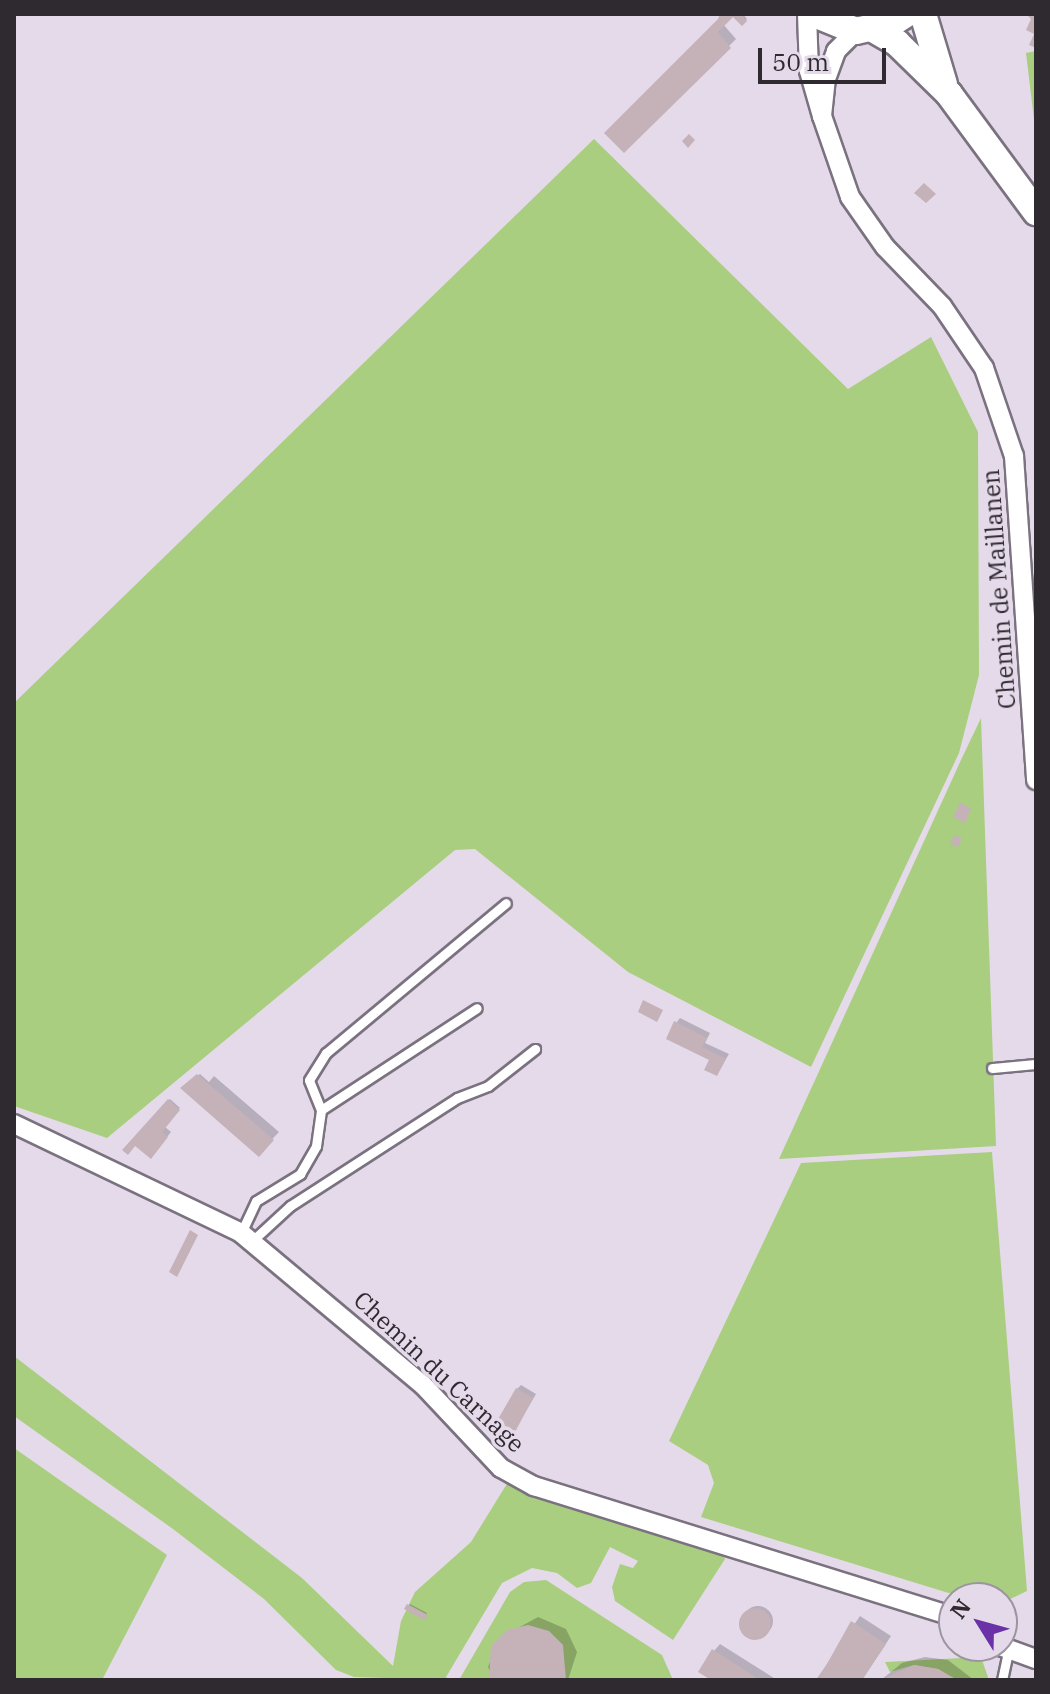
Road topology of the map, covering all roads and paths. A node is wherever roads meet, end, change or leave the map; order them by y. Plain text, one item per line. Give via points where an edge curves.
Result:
1 (807, 14) edge
2 (814, 14) edge
3 (906, 14) edge
4 (923, 14) edge
5 (864, 30) junction
6 (949, 94) junction
7 (822, 116) junction
8 (1036, 212) edge
9 (1036, 780) edge
10 (506, 903) dead end
11 (477, 1008) dead end
12 (535, 1049) dead end
13 (1036, 1064) edge
14 (992, 1068) dead end
15 (321, 1110) junction
16 (14, 1124) edge
17 (247, 1237) junction
18 (938, 1612) edge

1 - 7 street, Chemin de Maillanen via 809,71
2 - 5 main road
3 - 5 main road
4 - 6 main road
5 - 6 main road via 897,43
5 - 7 street via 836,51
6 - 8 main road
7 - 9 street, Chemin de Maillanen via 850,197 885,247 942,306 984,368 1014,456
10 - 15 lane via 326,1053 309,1080
11 - 15 lane
12 - 17 lane via 488,1086 457,1098
13 - 14 lane
15 - 17 lane via 316,1146 300,1174 256,1201
16 - 17 street, Chemin du Carnage
17 - 18 street, Chemin du Carnage via 423,1385 501,1468 534,1486

